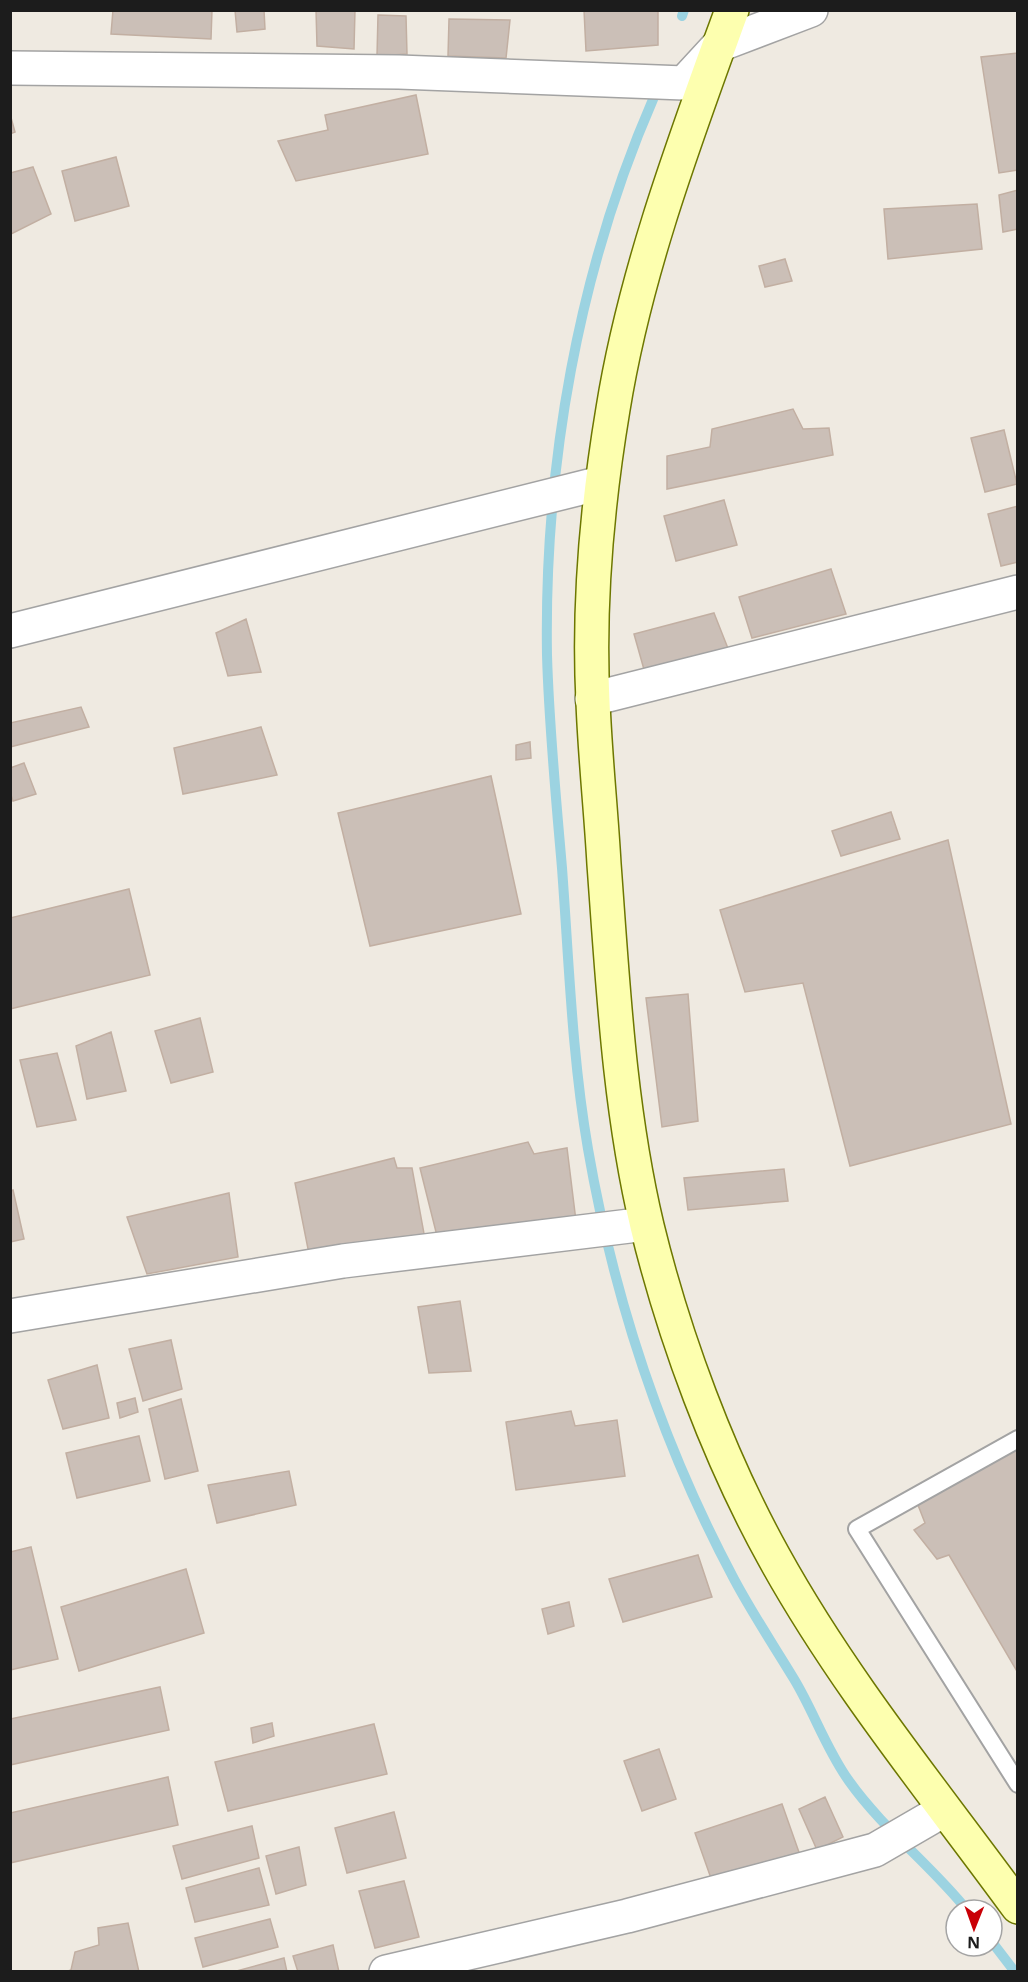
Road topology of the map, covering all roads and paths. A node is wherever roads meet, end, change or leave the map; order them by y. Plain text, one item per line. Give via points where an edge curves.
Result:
1 (732, 10) edge
2 (812, 10) edge
3 (719, 45) junction
4 (10, 68) edge
5 (601, 483) junction
6 (1017, 592) edge
7 (10, 631) edge
8 (592, 699) junction
9 (618, 1227) junction
10 (10, 1316) edge
11 (1017, 1439) edge
12 (1017, 1784) edge
13 (945, 1810) junction
14 (1017, 1907) edge
15 (386, 1971) edge

1 - 3 street
2 - 3 street
3 - 4 street via 684,83 399,72
3 - 5 street via 664,202 634,312
5 - 7 street
5 - 8 street via 593,599
6 - 8 street
8 - 9 street via 621,1071
9 - 10 street via 343,1261
9 - 13 street via 675,1327 702,1398 774,1557 846,1672
11 - 12 lane via 857,1529
13 - 14 street
13 - 15 street via 875,1850 627,1916

